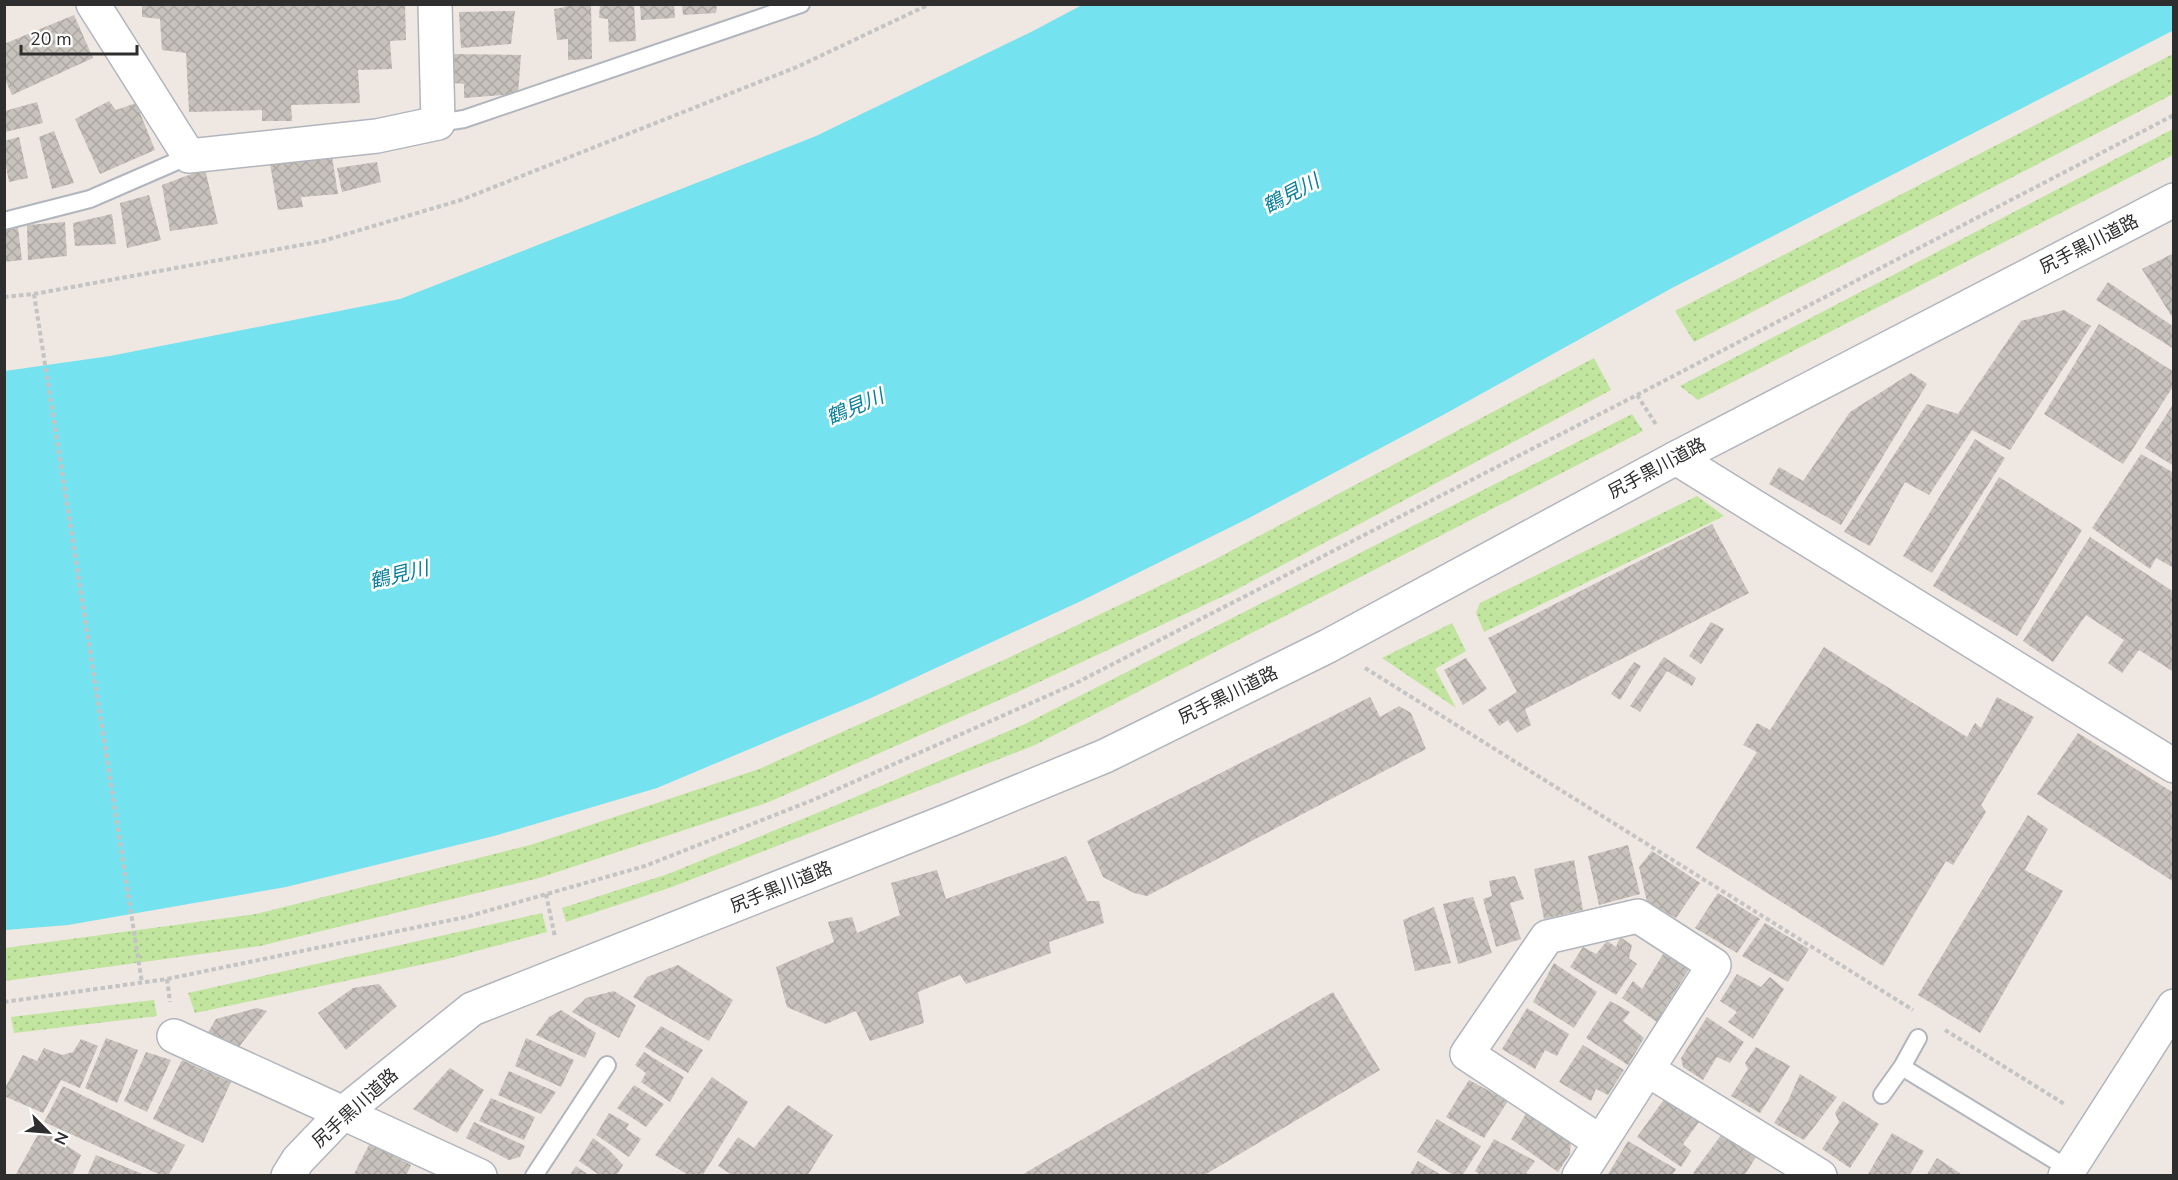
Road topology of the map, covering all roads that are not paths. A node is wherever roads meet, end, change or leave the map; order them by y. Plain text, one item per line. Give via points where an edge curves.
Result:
1 (93, 4) edge
2 (435, 4) edge
3 (801, 4) edge
4 (438, 123) junction
5 (189, 156) junction
6 (2174, 200) edge
7 (4, 221) edge
8 (1676, 458) junction
9 (2174, 766) edge
10 (2174, 1006) edge
11 (174, 1036) dead end
12 (1918, 1038) dead end
13 (607, 1065) dead end
14 (1902, 1067) junction
15 (1648, 1070) junction
16 (1882, 1095) dead end
17 (343, 1113) junction
18 (1599, 1141) junction
19 (2067, 1172) edge
20 (288, 1176) edge
21 (480, 1176) edge
22 (534, 1176) edge
23 (1579, 1176) edge
24 (1820, 1176) edge

1 - 5 street
2 - 4 street
3 - 4 lane via 464,119
4 - 5 street via 377,136
5 - 7 lane via 90,199
6 - 8 street, 尻手黒川道路
8 - 9 street
8 - 17 street, 尻手黒川道路 via 1328,646 1105,756 472,1009
10 - 19 street
11 - 17 street
12 - 14 lane
13 - 22 lane
14 - 16 lane
14 - 19 lane
15 - 18 street
15 - 18 street via 1714,965 1638,915 1547,937 1467,1054
15 - 24 street
17 - 20 street, 尻手黒川道路
17 - 21 street
18 - 23 street

